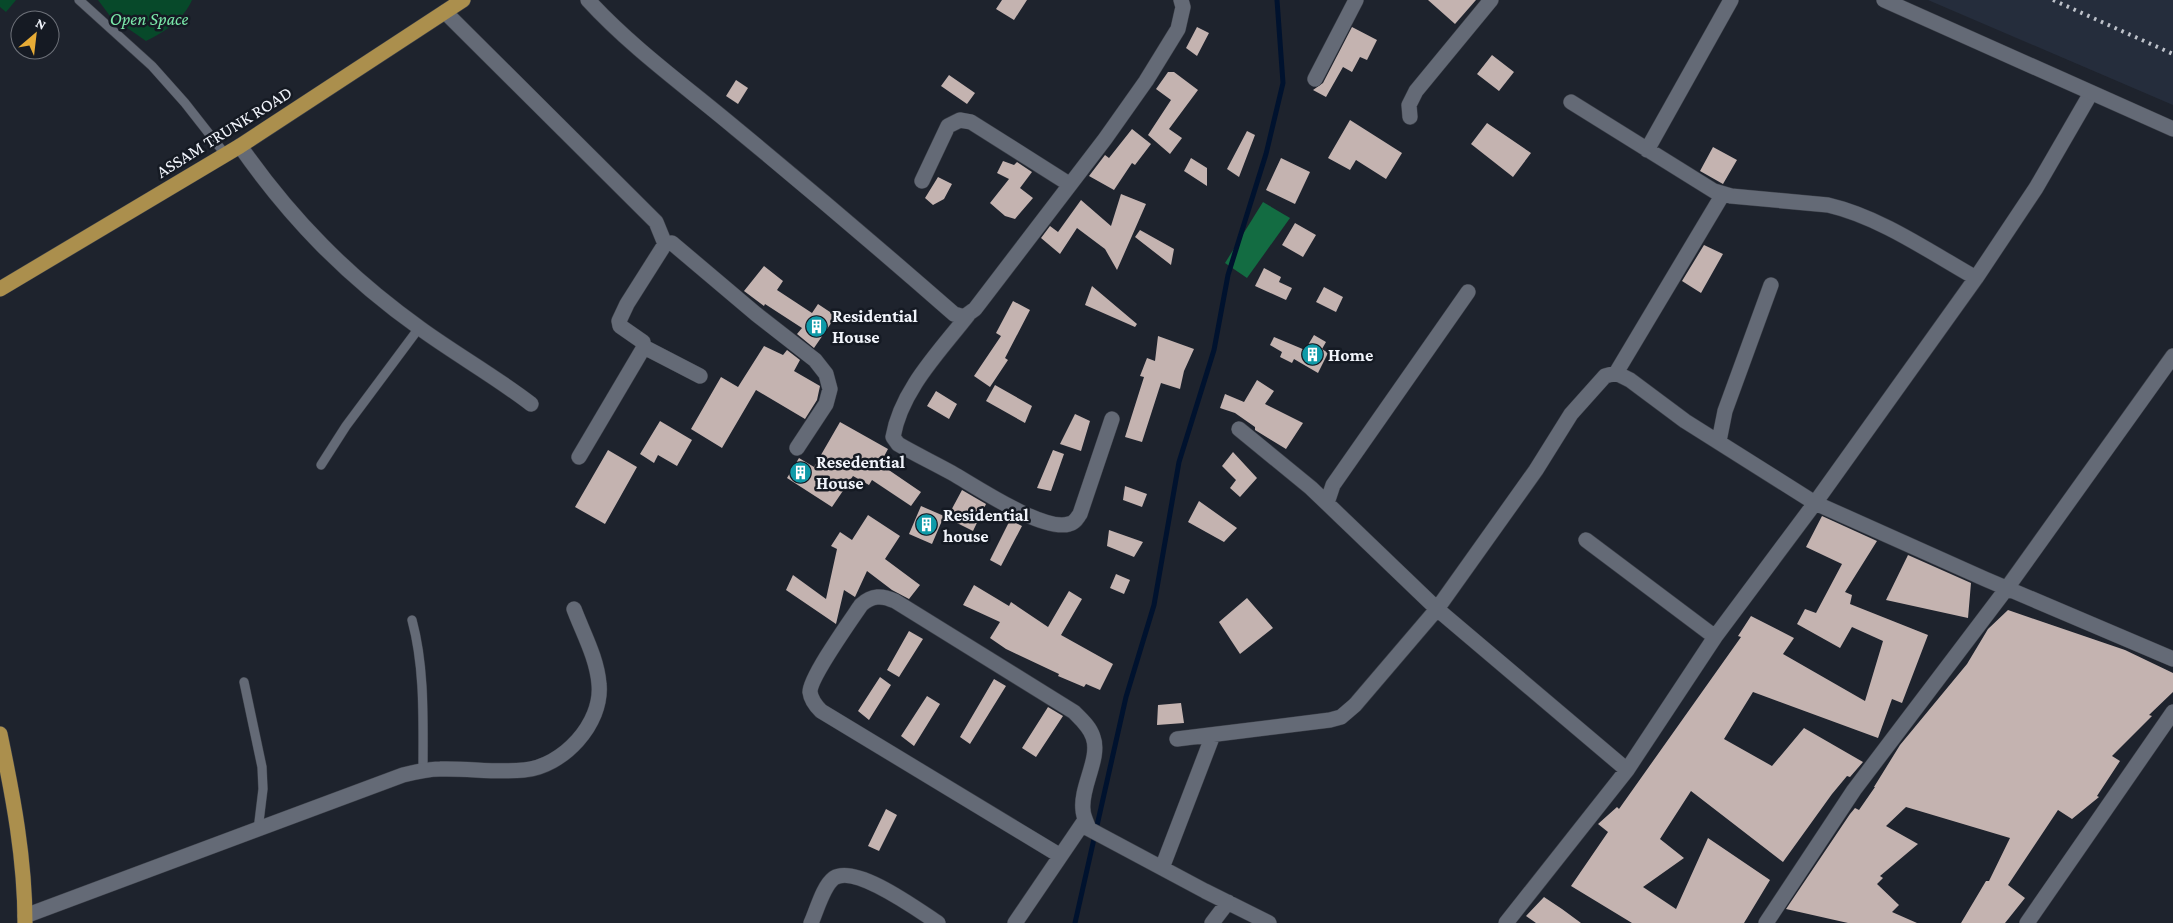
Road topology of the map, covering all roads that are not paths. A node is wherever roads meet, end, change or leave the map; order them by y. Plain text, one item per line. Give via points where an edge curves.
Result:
1 (79, 0) edge
2 (463, 0) edge
3 (588, 0) edge
4 (1181, 0) edge
5 (1356, 0) edge
6 (1491, 0) edge
7 (1731, 0) edge
8 (1884, 0) edge
9 (445, 12) junction
10 (1315, 79) dead end
11 (2091, 93) junction
12 (1571, 102) dead end
13 (1410, 116) dead end
14 (2173, 129) edge
15 (240, 146) junction
16 (1647, 150) junction
17 (225, 154) junction
18 (922, 181) dead end
19 (1069, 184) junction
20 (1723, 194) junction
21 (664, 244) junction
22 (1976, 278) junction
23 (1771, 285) dead end
24 (0, 289) edge
25 (1468, 292) dead end
26 (968, 315) junction
27 (419, 328) junction
28 (644, 347) junction
29 (2173, 356) edge
30 (1616, 373) junction
31 (700, 376) dead end
32 (531, 404) dead end
33 (1112, 419) dead end
34 (1239, 429) dead end
35 (1719, 441) junction
36 (797, 448) dead end
37 (579, 457) dead end
38 (321, 465) dead end
39 (1815, 502) junction
40 (1327, 504) junction
41 (1586, 540) dead end
42 (2007, 588) junction
43 (574, 609) dead end
44 (1437, 609) junction
45 (412, 620) dead end
46 (1715, 636) junction
47 (2173, 659) edge
48 (244, 682) dead end
49 (2173, 712) edge
50 (0, 734) edge
51 (1213, 735) junction
52 (1177, 739) dead end
53 (423, 770) junction
54 (1626, 770) junction
55 (1087, 824) junction
56 (258, 830) junction
57 (1060, 856) junction
58 (1162, 868) junction
59 (1228, 902) junction
60 (25, 919) edge
61 (811, 923) edge
62 (938, 923) edge
63 (1015, 923) edge
64 (1212, 923) edge
65 (1269, 923) edge
66 (1506, 923) edge
67 (1766, 923) edge
68 (2027, 923) edge

1 - 17 lane via 157,72
2 - 9 main road, ASSAM TRUNK ROAD
3 - 26 street via 654,62 954,314
4 - 19 street via 1183,7 1178,29 1146,81
5 - 10 street
6 - 13 street via 1416,91 1409,105
7 - 16 street
8 - 11 street
9 - 15 main road, ASSAM TRUNK ROAD
9 - 21 street via 656,222
11 - 14 street
11 - 22 street via 2036,188
12 - 16 street
15 - 17 main road, ASSAM TRUNK ROAD
15 - 27 street via 261,177 337,263
16 - 20 street via 1700,184
17 - 24 main road, ASSAM TRUNK ROAD
18 - 19 street via 948,126 960,120 971,122
19 - 26 street
20 - 22 street via 1842,208 1881,225
20 - 30 street
21 - 28 street via 619,321 620,326 643,342
21 - 36 street via 672,243 815,360 826,374 830,389 826,404
22 - 39 street
23 - 35 street via 1725,411
25 - 40 street via 1333,485
26 - 33 street via 909,396 895,426 893,437 898,444 1008,506 1040,519 1068,525 1080,514
27 - 32 street
27 - 38 lane
28 - 31 street
28 - 37 street
29 - 42 street
30 - 35 street
30 - 44 street via 1605,376 1572,414
34 - 40 street
35 - 39 street
39 - 42 street
39 - 46 street
40 - 44 street
41 - 46 street
42 - 47 street
42 - 67 street via 1854,790
43 - 53 street via 598,670 600,686 596,708 575,744 553,762 526,770
44 - 51 street via 1368,692 1341,717
44 - 54 street
45 - 53 lane via 417,640 422,702
46 - 54 street
48 - 56 lane via 262,767 264,789
49 - 68 street
50 - 60 main road via 20,846
51 - 52 street
51 - 58 street
53 - 56 street via 375,784
54 - 66 street
55 - 57 street
55 - 57 street via 1082,801 1095,748 1093,736 1074,712 895,601 885,597 869,598 861,605 815,677 810,691 821,712
55 - 58 street
56 - 60 street
57 - 63 street
58 - 59 street
59 - 64 street
59 - 65 street
61 - 62 street via 827,888 833,879 842,875 853,875 871,882

